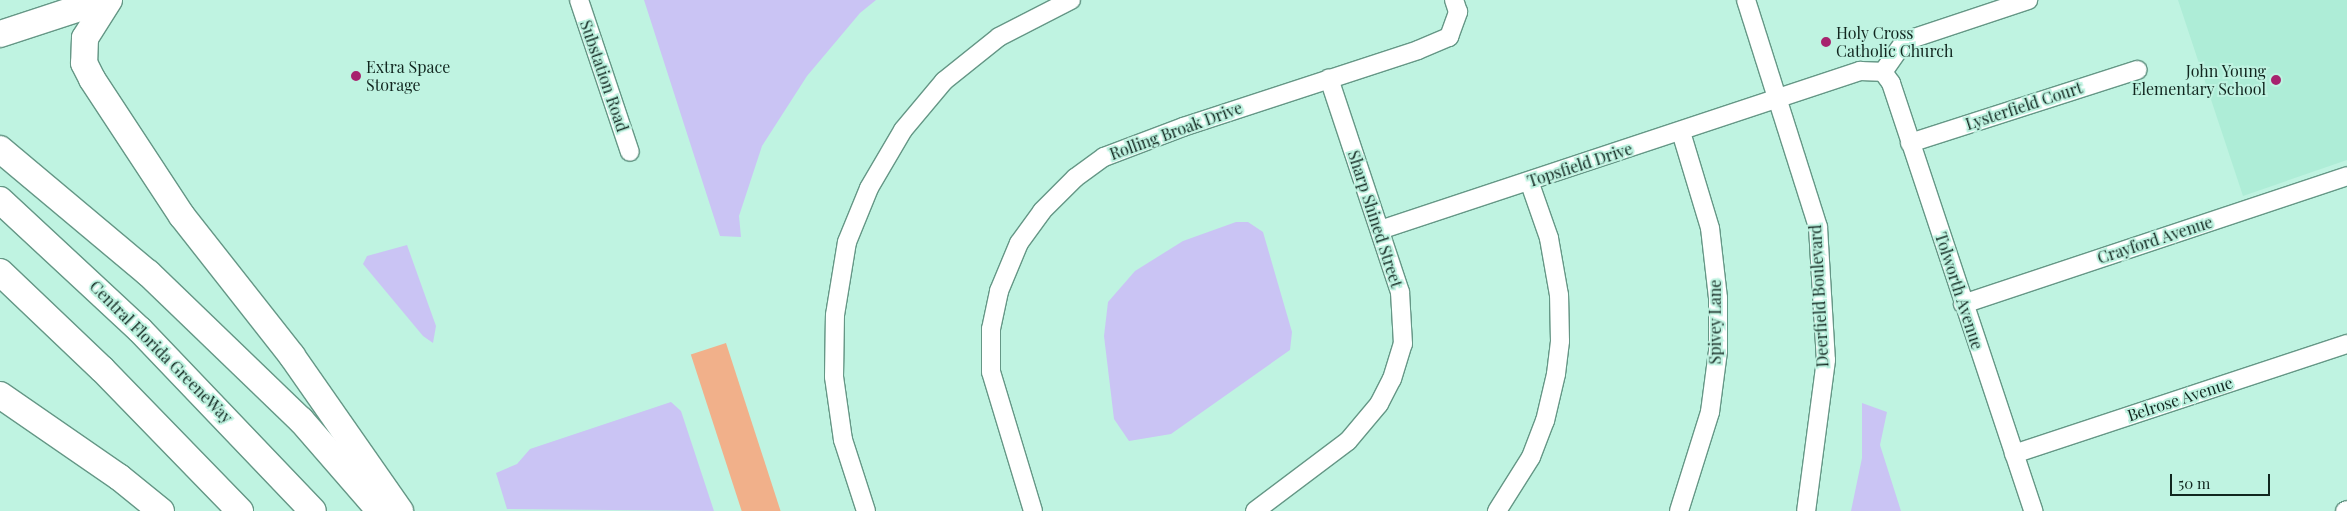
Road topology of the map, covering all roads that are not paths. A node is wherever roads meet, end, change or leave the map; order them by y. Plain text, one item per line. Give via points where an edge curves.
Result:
1 (58, 0) edge
2 (104, 0) edge
3 (109, 0) edge
4 (579, 0) edge
5 (1072, 0) edge
6 (1454, 0) edge
7 (1746, 0) edge
8 (2028, 0) edge
9 (0, 19) edge
10 (0, 34) edge
11 (2138, 70) dead end
12 (1883, 72) junction
13 (1329, 79) junction
14 (1779, 97) junction
15 (1680, 132) junction
16 (1910, 143) junction
17 (0, 149) edge
18 (630, 152) dead end
19 (2347, 176) edge
20 (1529, 181) junction
21 (0, 200) edge
22 (1380, 230) junction
23 (0, 272) edge
24 (1963, 304) junction
25 (2347, 344) edge
26 (0, 395) edge
27 (2014, 454) junction
28 (161, 511) edge
29 (240, 511) edge
30 (313, 511) edge
31 (380, 511) edge
32 (400, 511) edge
33 (866, 511) edge
34 (1033, 511) edge
35 (1255, 511) edge
36 (1497, 511) edge
37 (1679, 511) edge
38 (1806, 511) edge
39 (2033, 511) edge

1 - 9 highway
2 - 10 highway
3 - 32 highway via 85,38 84,63 92,79 182,216 292,356
4 - 18 street, Substation Road
5 - 33 street via 999,37 944,81 903,130 869,188 847,242 836,315 834,377 843,440
6 - 13 street, Rolling Broak Drive via 1458,12 1449,37
7 - 14 street, Deerfield Boulevard
8 - 12 street via 1905,41
11 - 16 street, Lysterfield Court
12 - 14 street, Topsfield Drive via 1860,71
12 - 16 street, Tolworth Avenue via 1891,83
13 - 22 street, Sharp Shined Street
13 - 34 street, Rolling Broak Drive via 1104,157 1075,178 1042,211 1019,243 999,291 991,329 991,372
14 - 15 street, Topsfield Drive
14 - 38 street, Deerfield Boulevard via 1818,227 1826,360
15 - 20 street, Topsfield Drive
15 - 37 street, Spivey Lane via 1710,228 1718,298 1718,333 1710,412
16 - 24 street, Tolworth Avenue
17 - 31 highway via 148,273 301,420
19 - 24 street, Crayford Avenue
20 - 22 street, Topsfield Drive
20 - 36 street via 1549,238 1559,294 1559,349 1541,430 1519,479
21 - 30 highway, Central Florida GreeneWay via 147,336
22 - 35 street, Sharp Shined Street via 1400,292 1403,344 1392,379 1379,404 1348,441
23 - 29 highway via 102,368
24 - 27 street, Tolworth Avenue
25 - 27 street, Belrose Avenue
26 - 28 highway via 119,477
27 - 39 street, Tolworth Avenue

